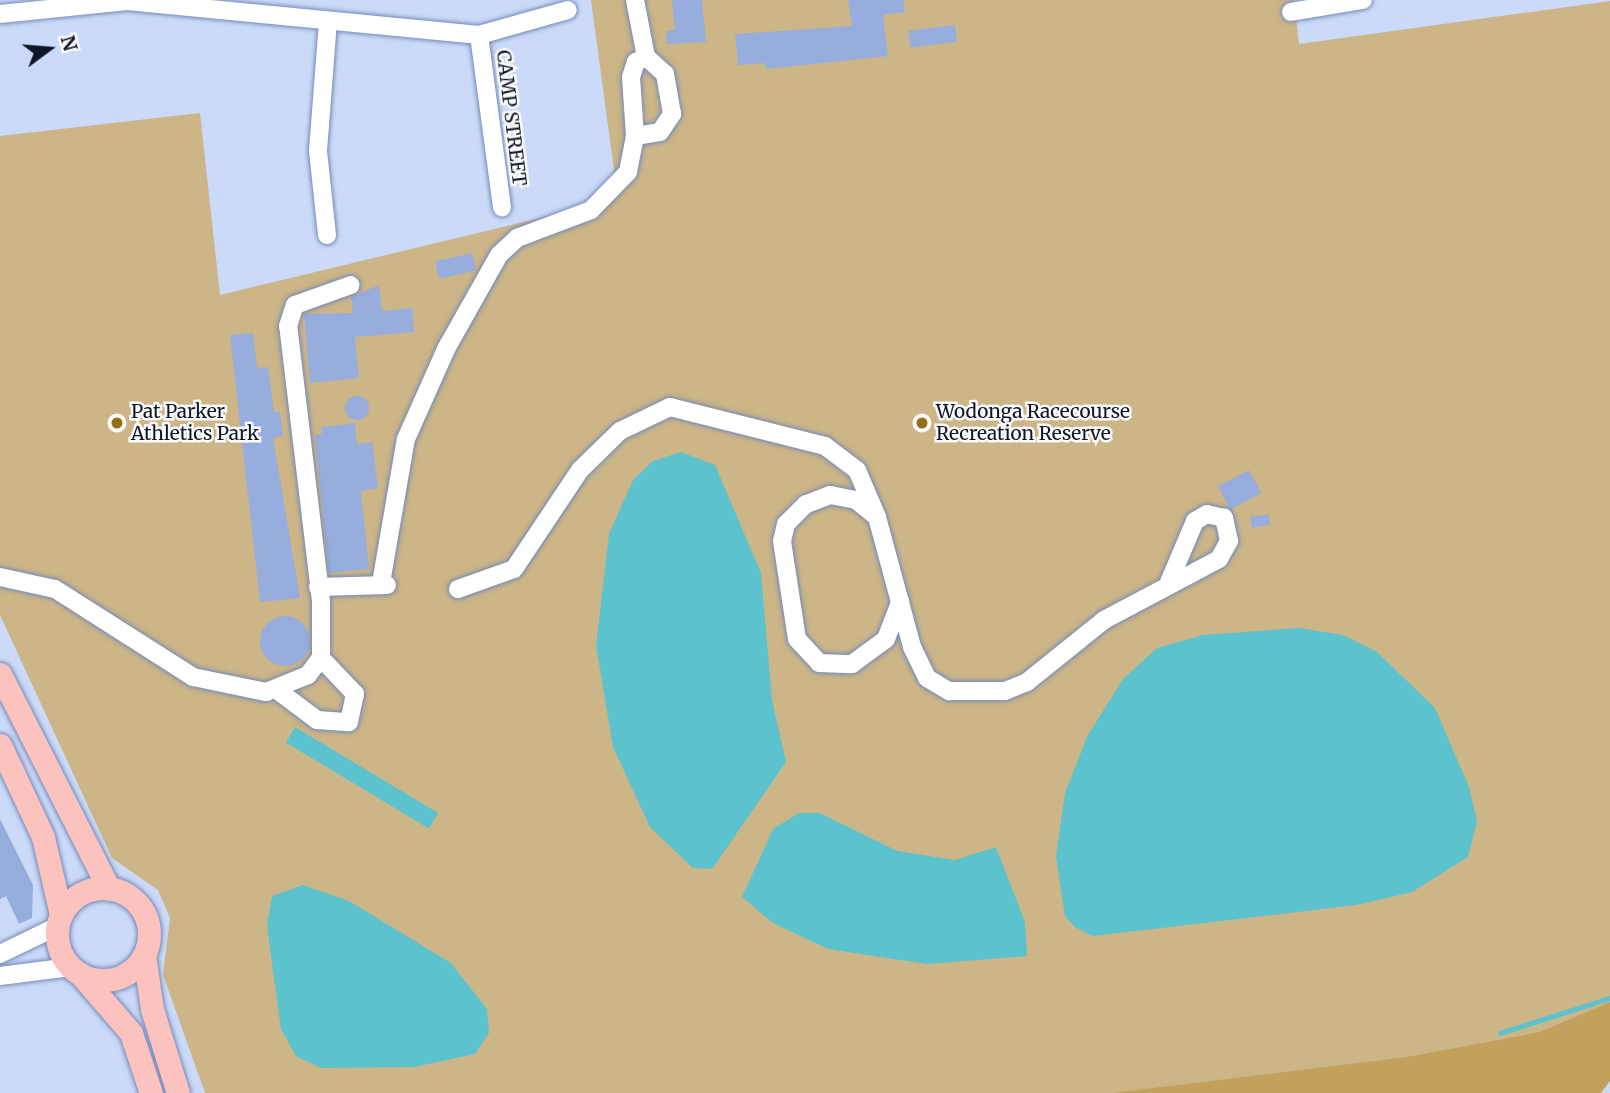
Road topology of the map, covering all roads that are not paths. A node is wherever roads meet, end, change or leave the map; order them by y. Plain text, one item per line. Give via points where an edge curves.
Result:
1 (127, 0) edge
2 (635, 0) edge
3 (1363, 0) edge
4 (1319, 2) edge
5 (568, 10) dead end
6 (1291, 12) dead end
7 (0, 14) edge
8 (328, 23) junction
9 (479, 35) junction
10 (646, 57) junction
11 (635, 136) junction
12 (502, 207) dead end
13 (327, 235) dead end
14 (351, 285) dead end
15 (877, 517) junction
16 (0, 577) edge
17 (1169, 582) dead end
18 (318, 587) junction
19 (458, 589) dead end
20 (901, 600) junction
21 (321, 658) junction
22 (0, 674) edge
23 (277, 690) junction
24 (0, 745) edge
25 (109, 889) junction
26 (60, 920) junction
27 (0, 954) edge
28 (144, 955) junction
29 (75, 971) junction
30 (0, 976) edge
31 (151, 1093) edge
32 (178, 1093) edge

1 - 7 street
1 - 8 street
2 - 10 street
3 - 4 street
4 - 6 street
5 - 9 street
8 - 9 street
8 - 13 street via 318,151
9 - 12 street, CAMP STREET
10 - 11 street via 636,62 631,77
10 - 11 street via 665,74 672,114 660,132
11 - 18 street via 628,172 609,196 591,210 517,238 499,255 446,349 406,439 384,584
14 - 18 street via 295,305 288,326
15 - 19 street via 857,470 825,446 670,407 620,431 580,470 513,569
15 - 20 street
15 - 20 street via 856,500 830,495 806,504 786,524 782,541 802,651 831,667 865,658 886,639
16 - 23 street via 55,589 177,671 230,687
17 - 20 street via 1104,620 1027,682 971,694 927,678
18 - 21 street
21 - 23 street via 308,675
21 - 23 street via 355,694 349,723 317,720
22 - 25 main road
24 - 26 main road via 43,837
25 - 26 main road via 75,897
25 - 28 main road via 125,894 143,913
26 - 27 street
26 - 29 main road via 59,948
28 - 29 main road via 122,976
28 - 32 main road via 152,1009
29 - 30 street
29 - 31 main road via 124,1022

